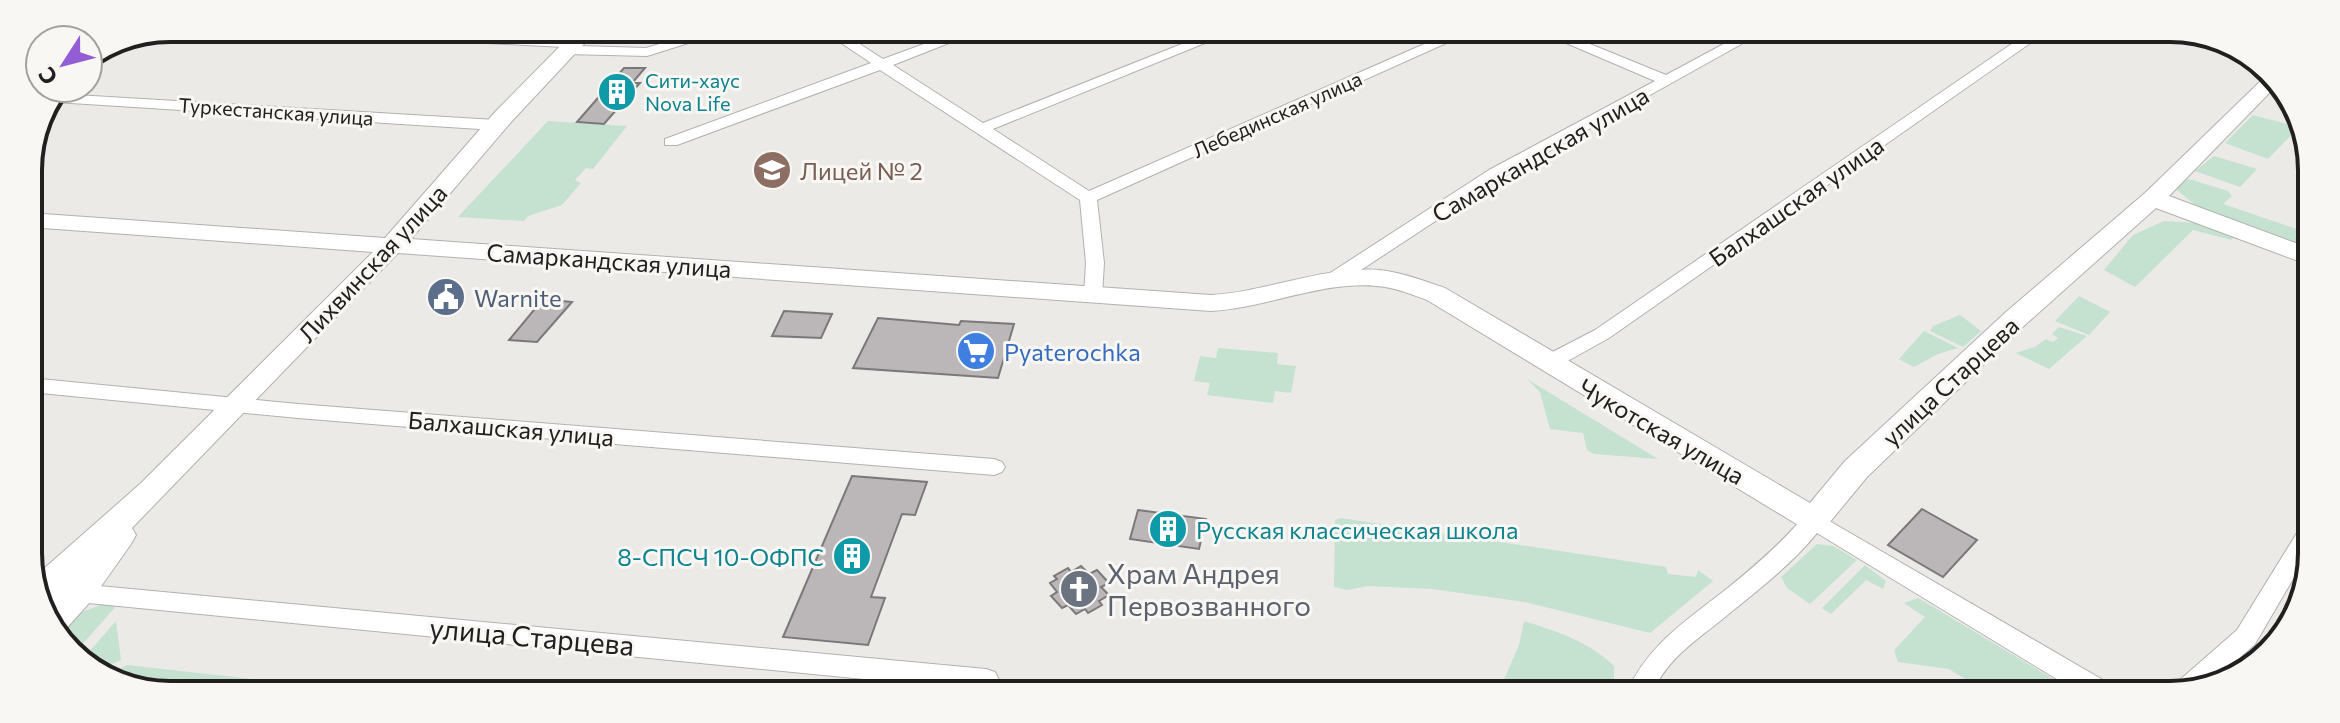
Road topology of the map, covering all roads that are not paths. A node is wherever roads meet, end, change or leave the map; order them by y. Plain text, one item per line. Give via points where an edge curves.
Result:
1 (575, 42) edge
2 (584, 42) edge
3 (683, 42) edge
4 (848, 42) edge
5 (943, 42) edge
6 (1200, 42) edge
7 (1441, 42) edge
8 (1572, 42) edge
9 (1738, 42) edge
10 (2025, 42) edge
11 (883, 64) junction
12 (1668, 81) junction
13 (2266, 84) edge
14 (104, 101) edge
15 (496, 125) junction
16 (983, 128) junction
17 (671, 142) dead end
18 (1088, 198) junction
19 (2153, 198) junction
20 (42, 221) edge
21 (393, 245) junction
22 (2298, 253) edge
23 (1328, 283) junction
24 (1093, 296) junction
25 (1189, 302) joint
26 (1548, 363) junction
27 (42, 386) edge
28 (237, 403) junction
29 (994, 467) dead end
30 (151, 492) junction
31 (1814, 520) junction
32 (2298, 551) edge
33 (46, 583) edge
34 (78, 593) junction
35 (58, 615) edge
36 (2201, 677) edge
37 (986, 680) dead end
38 (1646, 681) edge
39 (2083, 681) edge

1 - 15 main road, Лихвинская улица
2 - 3 street via 653,51
4 - 11 street
5 - 11 street
6 - 16 street
7 - 18 street, Лебединская улица
8 - 12 street
9 - 12 street, Самаркандская улица
10 - 26 street, Балхашская улица via 1602,334
11 - 16 street
11 - 17 street
12 - 23 street, Самаркандская улица via 1495,174
13 - 19 main road, улица Старцева
14 - 15 street, Туркестанская улица
15 - 21 main road, Лихвинская улица
16 - 18 street
18 - 24 street
19 - 22 main road
19 - 31 main road, улица Старцева via 1856,469
20 - 21 main road, Самаркандская улица
21 - 24 main road, Самаркандская улица
21 - 28 main road, Лихвинская улица
23 - 25 main road, Чукотская улица via 1252,300
23 - 26 main road, Чукотская улица via 1376,278 1436,294
24 - 25 main road, Самаркандская улица
26 - 31 main road, Чукотская улица
27 - 28 street, Балхашская улица
28 - 29 street, Балхашская улица
28 - 30 main road, Лихвинская улица
30 - 33 main road
30 - 34 main road
31 - 38 street, улица Старцева via 1754,579 1661,654
31 - 39 street, Чукотская улица
32 - 36 street via 2246,637
34 - 35 main road
34 - 37 street, улица Старцева

